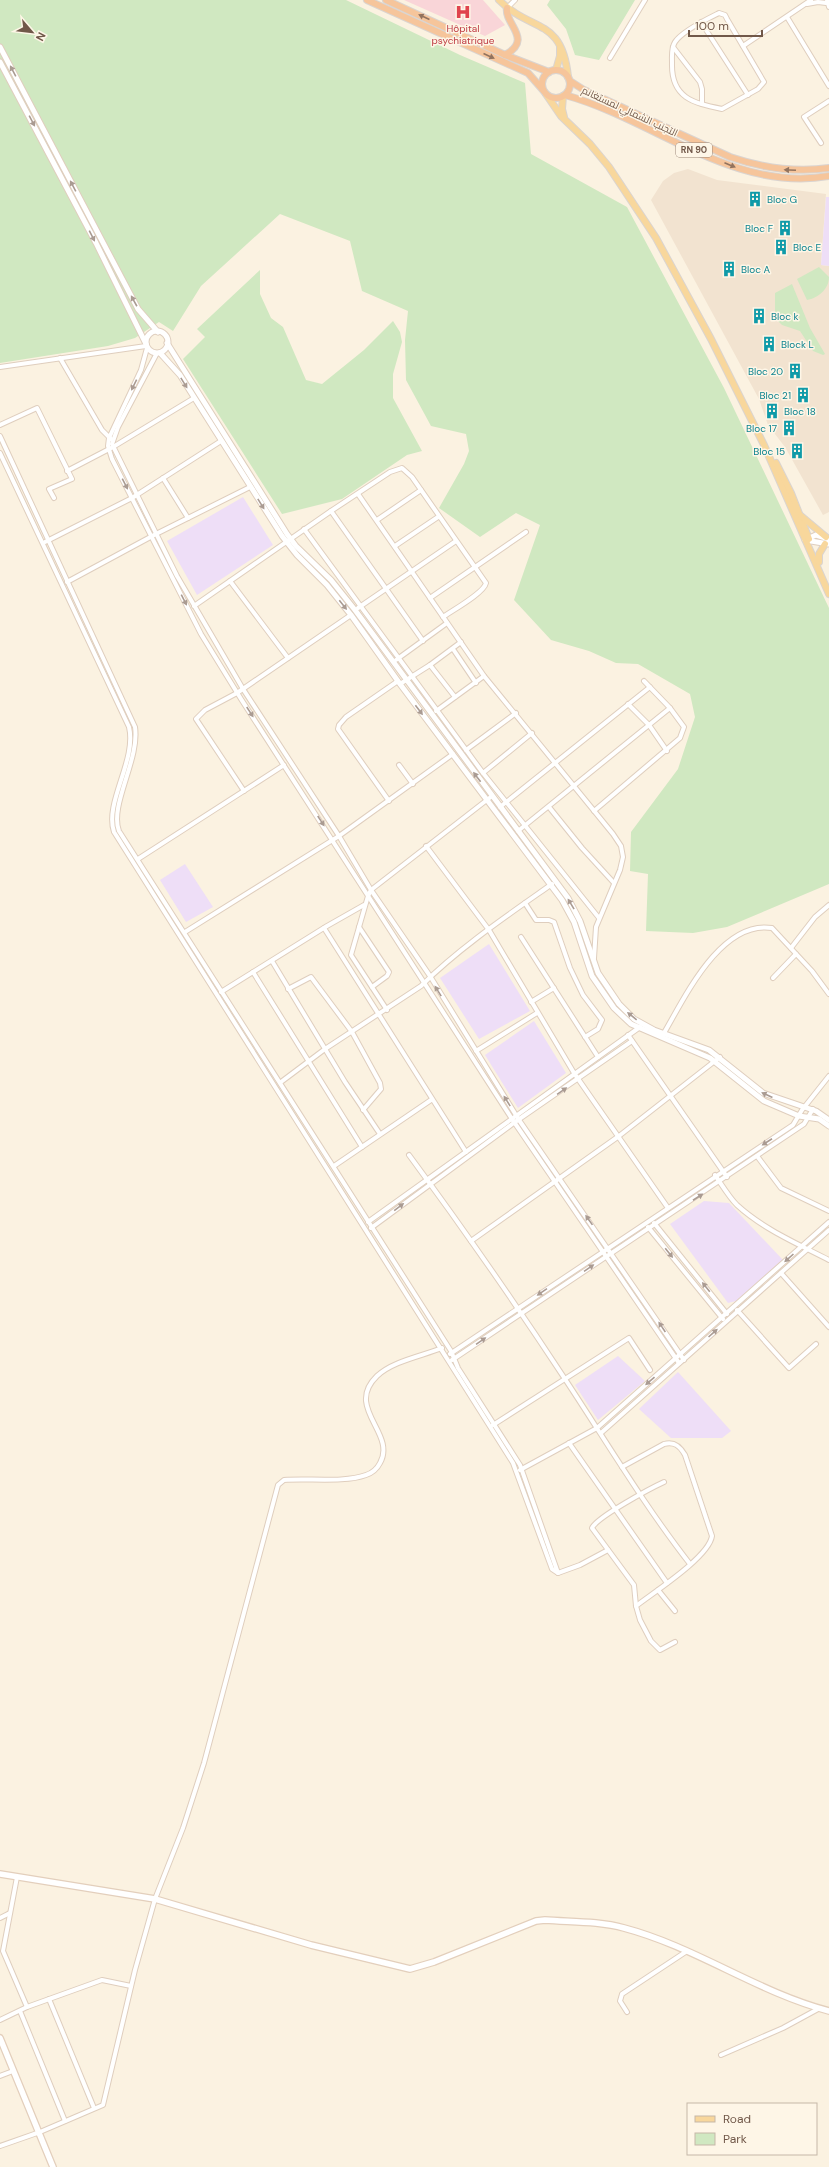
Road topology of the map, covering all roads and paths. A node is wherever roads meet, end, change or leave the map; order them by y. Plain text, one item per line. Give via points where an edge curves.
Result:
1 (367, 0) edge
2 (386, 0) edge
3 (499, 0) edge
4 (515, 0) edge
5 (645, 0) edge
6 (811, 0) edge
7 (826, 2) edge
8 (807, 4) junction
9 (829, 7) edge
10 (507, 8) junction
11 (787, 17) junction
12 (701, 22) junction
13 (559, 42) junction
14 (673, 46) junction
15 (743, 46) junction
16 (0, 47) edge
17 (505, 54) junction
18 (610, 58) dead end
19 (0, 62) edge
20 (556, 70) junction
21 (549, 72) junction
22 (569, 79) junction
23 (829, 86) edge
24 (544, 92) junction
25 (748, 95) junction
26 (564, 96) junction
27 (829, 101) edge
28 (702, 104) junction
29 (566, 122) junction
30 (821, 143) dead end
31 (829, 168) edge
32 (829, 176) edge
33 (158, 332) junction
34 (167, 343) junction
35 (147, 346) junction
36 (158, 353) junction
37 (60, 358) junction
38 (0, 367) edge
39 (194, 398) junction
40 (0, 425) edge
41 (0, 436) edge
42 (111, 439) junction
43 (221, 441) junction
44 (764, 445) junction
45 (111, 448) junction
46 (0, 453) edge
47 (67, 471) junction
48 (163, 478) junction
49 (250, 486) junction
50 (421, 490) junction
51 (136, 494) junction
52 (358, 494) junction
53 (54, 498) dead end
54 (132, 498) junction
55 (331, 511) junction
56 (800, 516) junction
57 (438, 517) junction
58 (188, 518) junction
59 (377, 520) junction
60 (304, 529) junction
61 (526, 532) dead end
62 (156, 534) junction
63 (152, 536) junction
64 (807, 539) junction
65 (288, 540) junction
66 (47, 541) junction
67 (456, 541) junction
68 (827, 541) edge
69 (42, 543) junction
70 (395, 546) junction
71 (819, 562) junction
72 (474, 567) junction
73 (412, 570) junction
74 (230, 580) junction
75 (67, 582) junction
76 (829, 585) edge
77 (386, 588) junction
78 (829, 594) edge
79 (430, 598) junction
80 (194, 606) junction
81 (360, 607) junction
82 (353, 613) junction
83 (443, 617) junction
84 (447, 623) junction
85 (423, 641) junction
86 (461, 642) junction
87 (453, 649) junction
88 (288, 658) junction
89 (395, 661) junction
90 (430, 665) junction
91 (484, 676) junction
92 (411, 677) junction
93 (406, 681) junction
94 (644, 681) dead end
95 (399, 683) junction
96 (476, 683) junction
97 (650, 687) junction
98 (243, 689) junction
99 (237, 693) junction
100 (455, 696) junction
101 (628, 704) junction
102 (670, 708) junction
103 (436, 711) junction
104 (516, 713) junction
105 (649, 725) junction
106 (532, 733) junction
107 (466, 750) junction
108 (667, 750) junction
109 (453, 754) junction
110 (555, 763) junction
111 (284, 765) junction
112 (399, 765) dead end
113 (482, 773) junction
114 (413, 784) junction
115 (574, 788) junction
116 (244, 791) junction
117 (492, 796) junction
118 (487, 800) junction
119 (389, 801) junction
120 (506, 803) junction
121 (500, 807) junction
122 (549, 807) junction
123 (594, 811) junction
124 (524, 826) junction
125 (518, 831) junction
126 (339, 836) junction
127 (332, 839) junction
128 (426, 846) junction
129 (138, 859) junction
130 (556, 881) junction
131 (614, 883) junction
132 (550, 885) junction
133 (371, 890) junction
134 (368, 896) junction
135 (525, 903) junction
136 (364, 905) junction
137 (829, 905) edge
138 (599, 918) junction
139 (359, 927) junction
140 (324, 928) junction
141 (489, 930) junction
142 (185, 932) junction
143 (521, 937) dead end
144 (790, 948) junction
145 (796, 954) junction
146 (272, 961) junction
147 (596, 967) junction
148 (253, 972) junction
149 (430, 976) junction
150 (773, 978) dead end
151 (424, 983) junction
152 (372, 987) junction
153 (554, 988) junction
154 (288, 989) junction
155 (223, 991) junction
156 (829, 994) edge
157 (217, 995) junction
158 (531, 1002) junction
159 (387, 1010) junction
160 (537, 1013) junction
161 (378, 1016) junction
162 (643, 1024) junction
163 (637, 1029) junction
164 (352, 1032) junction
165 (664, 1033) junction
166 (628, 1035) junction
167 (585, 1037) junction
168 (632, 1041) junction
169 (326, 1049) junction
170 (476, 1051) junction
171 (598, 1057) junction
172 (720, 1057) junction
173 (309, 1061) junction
174 (715, 1062) junction
175 (574, 1073) junction
176 (828, 1078) edge
177 (578, 1079) junction
178 (280, 1082) junction
179 (671, 1097) junction
180 (431, 1100) junction
181 (804, 1106) junction
182 (813, 1109) junction
183 (364, 1110) junction
184 (799, 1116) junction
185 (810, 1117) junction
186 (516, 1119) junction
187 (829, 1120) edge
188 (829, 1126) edge
189 (380, 1134) junction
190 (619, 1136) junction
191 (362, 1146) junction
192 (466, 1152) junction
193 (409, 1155) dead end
194 (757, 1156) junction
195 (332, 1164) junction
196 (326, 1165) junction
197 (722, 1170) junction
198 (715, 1176) junction
199 (727, 1177) junction
200 (560, 1179) junction
201 (429, 1182) junction
202 (556, 1182) junction
203 (720, 1182) junction
204 (668, 1208) junction
205 (829, 1211) edge
206 (651, 1219) junction
207 (369, 1221) junction
208 (829, 1222) edge
209 (645, 1223) junction
210 (364, 1224) junction
211 (655, 1224) junction
212 (372, 1227) junction
213 (649, 1228) junction
214 (368, 1230) junction
215 (829, 1230) edge
216 (470, 1241) junction
217 (802, 1246) junction
218 (608, 1247) junction
219 (808, 1249) junction
220 (603, 1250) junction
221 (612, 1253) junction
222 (607, 1256) junction
223 (829, 1260) edge
224 (781, 1273) junction
225 (734, 1307) junction
226 (518, 1308) junction
227 (738, 1311) junction
228 (726, 1313) junction
229 (521, 1314) junction
230 (722, 1318) junction
231 (730, 1318) junction
232 (725, 1322) junction
233 (829, 1327) edge
234 (816, 1344) dead end
235 (442, 1348) junction
236 (452, 1352) junction
237 (680, 1355) junction
238 (446, 1356) junction
239 (676, 1358) junction
240 (454, 1359) junction
241 (684, 1360) junction
242 (449, 1362) junction
243 (679, 1363) junction
244 (650, 1370) dead end
245 (565, 1378) junction
246 (494, 1424) junction
247 (489, 1428) junction
248 (597, 1428) junction
249 (600, 1433) junction
250 (569, 1443) junction
251 (622, 1467) junction
252 (522, 1470) junction
253 (517, 1472) junction
254 (664, 1482) dead end
255 (639, 1495) junction
256 (615, 1510) junction
257 (608, 1550) junction
258 (690, 1564) junction
259 (558, 1573) junction
260 (667, 1582) junction
261 (658, 1590) junction
262 (636, 1606) junction
263 (675, 1611) dead end
264 (675, 1642) dead end
265 (0, 1874) edge
266 (17, 1877) junction
267 (155, 1899) junction
268 (10, 1913) junction
269 (0, 1918) edge
270 (686, 1951) junction
271 (131, 1986) junction
272 (49, 1999) junction
273 (27, 2008) junction
274 (818, 2009) junction
275 (20, 2011) junction
276 (627, 2012) dead end
277 (829, 2012) edge
278 (0, 2020) edge
279 (0, 2038) edge
280 (721, 2055) dead end
281 (13, 2071) junction
282 (0, 2076) edge
283 (94, 2108) junction
284 (65, 2121) junction
285 (40, 2132) junction
286 (0, 2146) edge
287 (53, 2167) edge

1 -> 24 highway via 528,73
17 -> 2 highway
3 - 10 main road
4 - 10 street
5 - 18 street
6 - 8 street
7 - 8 street
7 - 9 street
8 - 11 street
10 - 13 main road via 546,28
10 - 17 highway via 507,14 517,35 514,47
11 - 15 street
11 - 23 street
12 - 14 street via 679,38
12 - 15 street via 719,13 725,15
12 - 25 street
13 - 20 main road via 560,56
13 - 22 main road via 567,61
14 - 28 street via 700,82
14 - 28 street via 672,68 675,85 687,99
15 - 25 street via 764,82
33 -> 16 street via 138,309
17 - 21 highway
19 -> 35 street
20 - 21 highway
20 - 22 highway via 563,72
21 - 24 highway via 544,78
22 - 26 highway via 570,89
31 -> 22 highway, التجنب الشمالي لمستغانم / RN 90 via 808,171 782,170 730,157 584,90
24 - 26 highway via 554,98
24 - 29 main road
25 - 28 street via 725,108
26 - 29 main road via 562,109
26 -> 32 highway, التجنب الشمالي لمستغانم / RN 90 via 599,107 736,168 785,178
27 - 30 street via 804,117
29 - 44 main road via 590,144 609,167 656,238
33 - 34 street via 166,337
33 - 35 street via 149,335
34 - 36 street via 165,349
34 - 65 street
35 - 36 street
35 - 37 street
35 -> 42 street via 141,370
36 -> 39 street via 174,367
36 - 42 street
37 - 38 street
37 - 42 street via 102,430
39 - 43 street
39 - 45 street
40 - 47 street via 37,408
41 - 66 street
42 - 45 street
43 - 48 street
43 - 49 street
44 - 56 main road via 773,458
44 - 64 main road
45 - 47 street
45 - 51 street
45 -> 54 street
46 - 69 street
47 - 53 street via 72,479 50,489
48 - 51 street
48 - 58 street
49 - 58 street
49 -> 65 street
50 - 52 street via 406,471 399,468
50 - 57 street
50 - 59 street
51 - 54 street
51 - 62 street
52 - 55 street
52 - 59 street
54 - 63 street
54 - 66 street
55 - 60 street
55 - 77 street
56 - 64 main road
56 - 68 main road
57 - 67 street
57 - 70 street
58 - 62 street
59 - 70 street
60 - 65 street
60 - 81 street
61 - 72 street
62 - 63 street
62 - 80 street
63 - 75 street
63 -> 99 street via 201,634
64 - 68 street
64 - 68 street via 816,535
64 - 71 main road
64 - 78 main road
65 - 74 street
65 - 82 street via 331,580
66 - 69 street
66 - 75 street
67 - 72 street
67 - 73 street
68 - 71 main road via 820,550
69 - 157 street via 129,727 130,747 112,816 114,832
70 - 73 street
71 - 76 main road
72 - 79 street
72 - 83 street via 486,583 484,587
73 - 77 street
73 - 79 street
74 - 80 street
74 - 88 street
75 - 129 street via 135,727 135,748 116,821 119,831
77 - 81 street
77 - 85 street
79 - 83 street
80 - 98 street
81 - 82 street
81 - 89 street
82 - 88 street
82 - 89 street
82 - 95 street
83 - 84 street
84 - 85 street
84 - 86 street
85 - 89 street
86 - 87 street
86 - 91 street
87 - 90 street
87 - 96 street
88 - 98 street
89 - 92 street
89 - 93 street
90 - 92 street
90 - 100 street
91 - 96 street
91 - 104 street
92 - 93 street
92 - 103 street
93 - 95 street
117 -> 93 street
94 - 97 street
95 -> 109 street
95 - 119 street via 346,717 338,729
96 - 100 street
97 - 101 street
97 - 102 street
98 - 99 street
98 - 126 street
99 -> 111 street
99 - 116 street via 205,710 196,718
100 - 103 street
101 - 105 street
101 - 110 street
102 - 105 street
102 - 108 street via 684,727 680,738
103 - 107 street
104 - 106 street
104 - 107 street
105 - 108 street
105 - 115 street
106 - 110 street
106 - 113 street
107 - 113 street
108 - 123 street
109 - 114 street
109 - 118 street
110 - 115 street
110 - 120 street
111 - 116 street
111 -> 127 street
112 - 114 street
113 - 120 street
114 - 119 street
115 - 122 street
115 - 123 street
116 - 129 street
117 - 118 street
117 - 121 street
118 - 128 street
118 - 132 street
119 - 126 street
120 - 121 street
120 - 124 street
121 - 125 street
122 - 124 street
122 - 131 street
123 - 131 street via 620,846 622,857
124 - 125 street
124 - 138 street
125 - 130 street
126 - 127 street
126 - 133 street
127 - 134 street
127 - 142 street
128 - 133 street
128 - 141 street
129 - 142 street
130 - 132 street
147 -> 130 street via 580,921
131 - 138 street
132 - 135 street
132 - 163 street via 574,922 598,986 625,1019
133 - 134 street
133 - 149 street
134 - 136 street
134 - 151 street
135 - 141 street
135 - 167 street via 536,920 549,920 555,924 570,968 583,995 601,1018 598,1029
136 - 139 street
136 - 140 street
137 - 144 street via 815,917
138 - 147 street via 594,942
139 - 152 street via 351,955
139 - 152 street via 389,972
140 - 146 street
140 - 161 street
141 - 149 street
141 - 158 street
142 - 155 street
143 - 153 street
144 - 145 street
144 - 165 street via 770,927 748,931 727,944 715,953 694,980
145 - 150 street
145 - 156 street
146 - 148 street
146 - 154 street
162 -> 147 street via 619,1004
148 - 155 street
148 - 173 street
149 - 151 street
170 -> 149 street
151 - 159 street
151 - 186 street
152 - 159 street
153 - 158 street
153 - 167 street
154 - 164 street via 311,977
154 - 169 street
155 - 157 street
155 - 178 street
157 - 196 street
158 - 160 street
159 - 161 street
160 - 170 street
160 - 175 street
161 - 164 street
161 - 180 street
162 - 163 street
162 - 165 street
163 - 166 street
163 - 174 street via 705,1055
164 - 169 street
164 - 183 street via 382,1089
165 - 172 street via 709,1050
166 - 168 street
166 - 171 street
167 - 171 street
168 - 177 street
168 - 179 street
169 - 173 street
169 - 183 street
186 -> 170 street
171 - 175 street
172 - 174 street
181 -> 172 street via 763,1093
173 - 178 street
173 - 191 street
174 - 179 street
174 - 184 street via 755,1096
175 - 177 street
175 - 186 street
176 - 181 street
186 -> 177 street
177 - 190 street
178 - 195 street
179 - 190 street
179 - 197 street
180 - 189 street
180 - 192 street
181 - 182 street
181 - 184 street
182 - 185 street
182 - 187 street
183 - 189 street
184 - 185 street
184 -> 197 street via 791,1126
185 - 188 street via 820,1119
185 - 194 street via 804,1124
186 - 192 street
186 - 200 street
186 - 201 street
186 - 202 street
189 - 191 street
190 - 200 street
190 - 204 street
191 - 195 street
192 - 201 street
193 - 201 street
194 - 199 street
194 - 205 street via 781,1188
195 - 196 street
195 - 207 street
196 - 210 street
197 - 198 street
197 - 199 street
198 - 203 street
198 - 204 street
199 - 203 street
200 - 202 street
218 -> 200 street
201 - 207 street
212 -> 201 street
201 - 216 street
202 - 216 street
202 - 220 street
211 -> 203 street
203 - 217 street via 736,1204 748,1214
204 - 206 street
206 - 209 street
206 - 211 street
207 - 210 street
207 - 212 street
208 - 217 street
209 - 213 street
209 - 218 street
210 - 214 street
211 - 213 street
228 -> 211 street
212 - 214 street
212 - 236 street
213 - 221 street
213 -> 230 street
214 - 235 street
215 - 219 street
216 - 226 street
217 - 219 street
217 -> 225 street
218 - 220 street
218 - 221 street
219 - 223 street
219 - 224 street
220 - 222 street
220 -> 226 street
221 - 222 street
237 -> 221 street
229 -> 222 street
222 - 239 street
224 - 227 street
224 - 233 street
225 - 227 street
225 - 228 street
226 - 229 street
226 - 236 street
227 - 231 street
227 - 234 street via 789,1368
228 - 230 street
228 - 231 street
240 -> 229 street
229 - 245 street
230 - 232 street
230 - 237 street
231 - 232 street
241 -> 232 street
235 - 238 street
235 - 267 street via 387,1369 378,1375 368,1389 368,1414 384,1447 378,1467 366,1475 284,1480 278,1485 204,1763 183,1828
236 - 238 street
236 - 240 street
237 - 239 street
237 - 241 street
238 - 242 street
239 - 243 street
239 -> 248 street
240 - 242 street
240 - 246 street
241 - 243 street
242 - 247 street
243 - 249 street
244 - 245 street via 629,1338
245 - 246 street
245 - 248 street
246 - 247 street
246 - 252 street
247 - 253 street
248 - 249 street
248 - 250 street
249 - 251 street
250 - 252 street
250 - 256 street
251 - 255 street
251 - 258 street via 669,1443 682,1449 712,1536 707,1548
252 - 253 street
252 - 259 street
253 - 259 street via 552,1569
254 - 255 street
255 - 256 street
255 - 258 street
256 - 257 street via 592,1528
256 - 260 street
257 - 259 street
257 - 262 street via 634,1585
258 - 260 street
260 - 261 street
261 - 262 street
261 - 263 street
262 - 264 street via 640,1620 657,1648 662,1650
265 - 266 main road
266 - 267 main road
266 - 268 street
267 - 270 main road via 311,1945 410,1969 420,1968 519,1927 545,1920 624,1928
267 - 271 street
268 - 269 street
268 - 273 street via 3,1951
270 - 274 main road via 765,1988
270 - 276 street via 622,1994 620,2001
271 - 272 street via 102,1980
271 - 283 street via 103,2105
272 - 273 street
272 - 283 street
273 - 275 street
274 - 277 main road
274 - 280 street
275 - 278 street
275 - 284 street
279 - 281 main road
281 - 282 street
281 - 285 main road
283 - 284 street
284 - 285 street
285 - 286 street
285 - 287 main road

